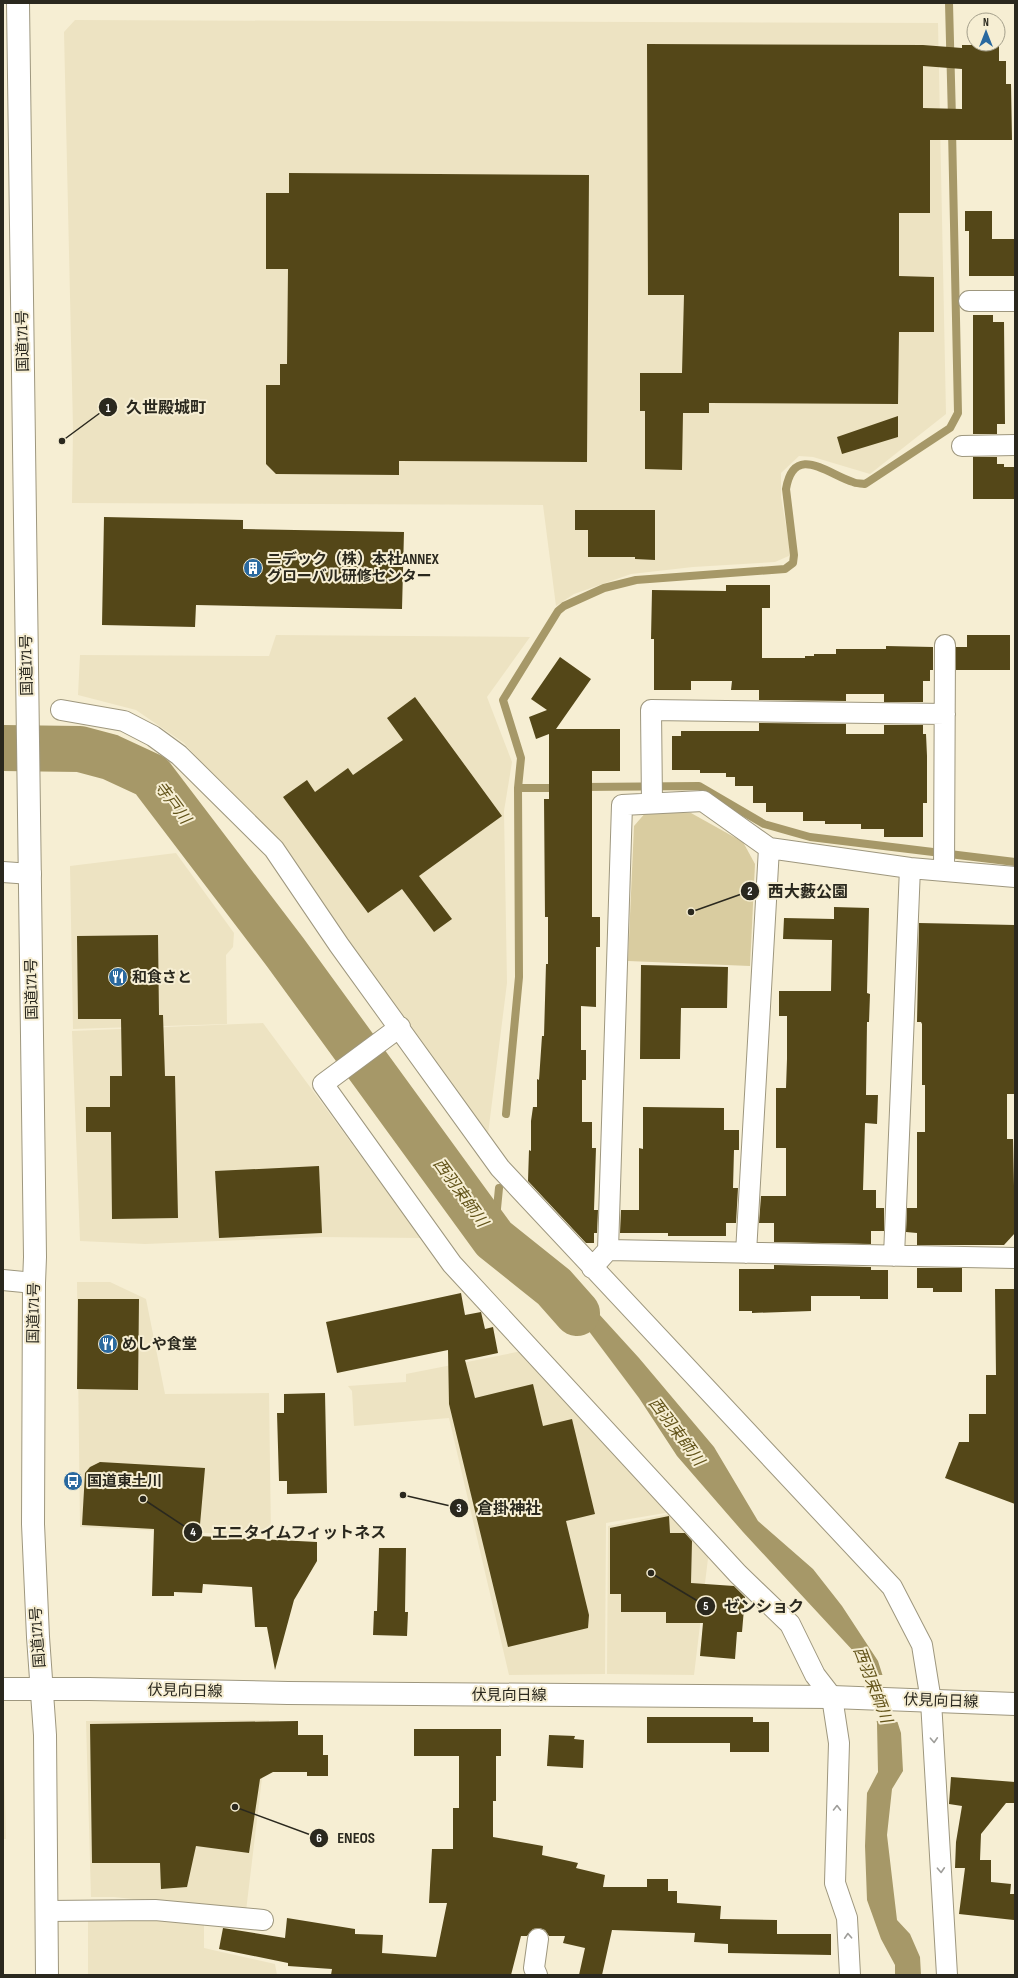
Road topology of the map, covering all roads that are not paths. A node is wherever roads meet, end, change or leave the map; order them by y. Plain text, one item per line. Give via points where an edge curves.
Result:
1 (18, 3) edge
2 (968, 300) dead end
3 (1015, 301) edge
4 (1015, 445) edge
5 (962, 446) dead end
6 (945, 645) dead end
7 (61, 710) dead end
8 (945, 714) junction
9 (652, 803) junction
10 (769, 848) junction
11 (910, 868) junction
12 (944, 871) junction
13 (3, 872) edge
14 (31, 874) junction
15 (1015, 877) edge
16 (400, 1027) junction
17 (608, 1250) junction
18 (746, 1253) junction
19 (894, 1256) junction
20 (1015, 1258) edge
21 (592, 1268) junction
22 (3, 1280) edge
23 (34, 1283) junction
24 (42, 1688) junction
25 (3, 1689) edge
26 (832, 1697) junction
27 (931, 1701) junction
28 (1015, 1704) edge
29 (47, 1911) junction
30 (263, 1920) dead end
31 (538, 1939) dead end
32 (47, 1975) edge
33 (537, 1975) edge
34 (850, 1975) edge
35 (947, 1975) edge

1 - 14 main road, 国道171号
2 - 3 street
4 - 5 street
6 - 8 street
7 - 16 street via 124,721 154,736 179,755 274,849 339,945
8 - 9 street via 651,710
8 - 12 street
9 - 10 street via 703,801
9 - 17 street via 622,805
10 - 11 street
10 - 18 street
11 - 12 street
11 - 19 street
12 - 15 street
13 - 14 street
14 - 23 main road, 国道171号
16 - 21 street via 500,1168
16 - 26 street via 323,1084 452,1264 738,1574 790,1624 815,1675
17 - 18 street
17 - 21 street
18 - 19 street
19 - 20 street
21 - 27 street via 892,1587 922,1645
22 - 23 street
23 - 24 main road, 国道171号 via 33,1524
24 - 25 main road, 伏見向日線
24 - 26 main road, 伏見向日線 via 296,1693
24 - 29 main road, 国道171号
26 - 27 main road, 伏見向日線
34 -> 26 street via 847,1918 835,1884 839,1743
27 - 28 main road, 伏見向日線
27 -> 35 street
29 - 30 street via 155,1910
29 - 32 main road, 国道171号
31 - 33 street via 534,1968

